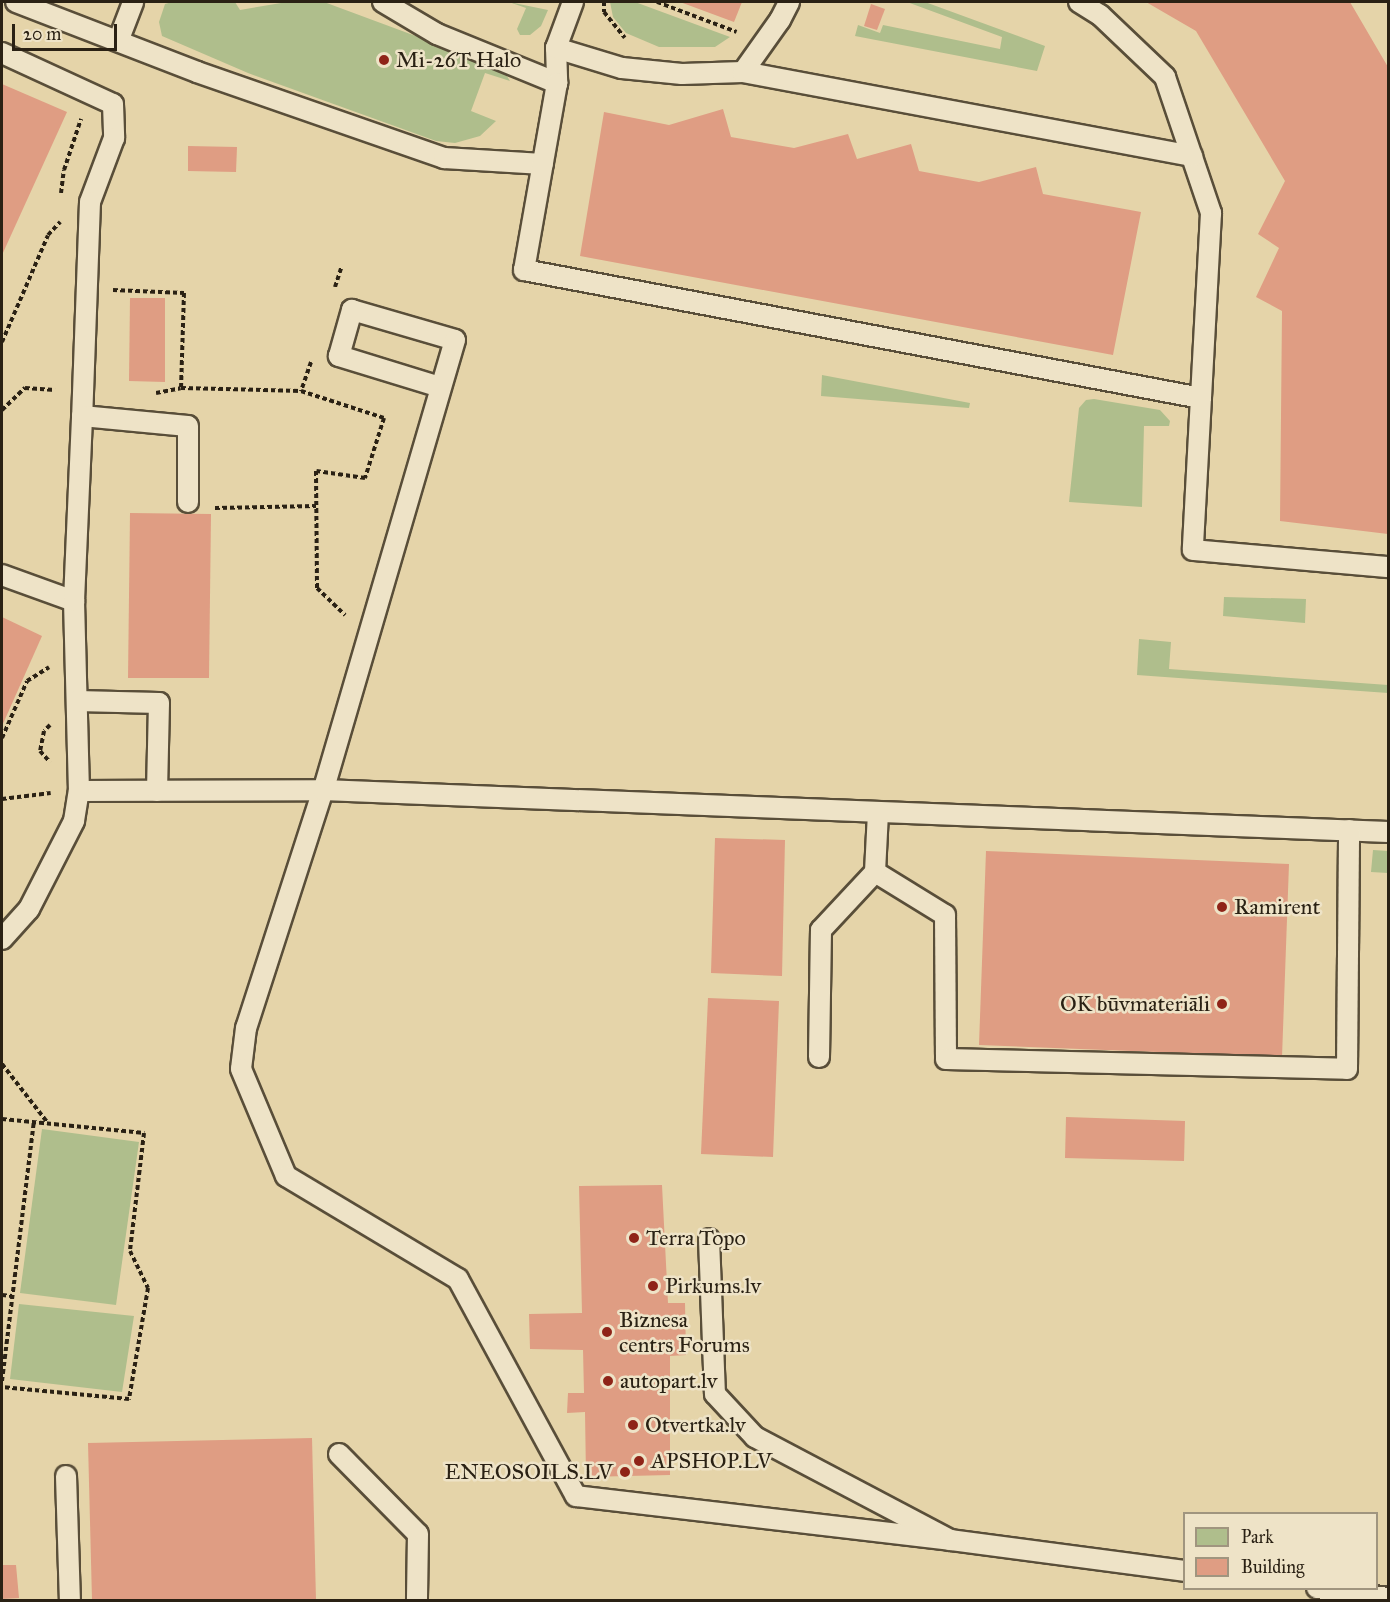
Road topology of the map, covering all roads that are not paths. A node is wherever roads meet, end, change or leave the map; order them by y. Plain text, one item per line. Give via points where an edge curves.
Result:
1 (15, 2) edge
2 (133, 2) edge
3 (383, 2) edge
4 (573, 2) edge
5 (789, 2) edge
6 (1079, 2) edge
7 (119, 39) junction
8 (556, 48) junction
9 (2, 53) edge
10 (743, 72) junction
11 (557, 83) junction
12 (1192, 156) junction
13 (543, 164) junction
14 (441, 387) junction
15 (1201, 398) junction
16 (82, 416) junction
17 (188, 502) road end
18 (1389, 567) edge
19 (2, 575) edge
20 (74, 602) junction
21 (77, 701) junction
22 (79, 790) junction
23 (323, 790) junction
24 (157, 791) junction
25 (878, 812) junction
26 (1349, 830) junction
27 (1389, 832) edge
28 (875, 872) junction
29 (2, 939) edge
30 (819, 1057) dead end
31 (709, 1239) dead end
32 (339, 1454) dead end
33 (66, 1476) dead end
34 (950, 1540) junction
35 (1183, 1571) edge
36 (1331, 1590) edge
37 (1389, 1598) edge
38 (70, 1600) edge
39 (417, 1600) edge

1 - 7 lane
2 - 7 lane
3 - 11 lane via 437,34
4 - 8 lane
5 - 10 lane
6 - 12 lane via 1100,15 1165,77
7 - 13 lane via 197,72 444,158
8 - 10 lane via 622,68 681,74
8 - 11 lane
9 - 16 lane via 113,104 114,138 90,202
10 - 12 lane
11 - 13 lane
12 - 15 lane via 1211,213
13 - 15 lane via 524,270
14 - 14 lane via 339,356 352,310 455,340
14 - 23 lane
15 - 18 lane via 1193,550
16 - 17 lane via 188,426
16 - 20 lane
19 - 20 lane
20 - 21 lane
21 - 22 lane
21 - 24 lane via 159,703
22 - 24 lane
22 - 29 lane via 74,821 29,909
23 - 24 lane
23 - 25 lane
23 - 34 lane via 246,1028 241,1069 286,1176 458,1279 576,1497
25 - 26 lane
25 - 28 lane
26 - 27 lane
26 - 28 lane via 1347,1069 946,1059 945,915
28 - 30 lane via 821,930
31 - 34 lane via 716,1394 755,1437
32 - 39 lane via 418,1534
33 - 38 lane
34 - 35 lane
36 - 37 lane

